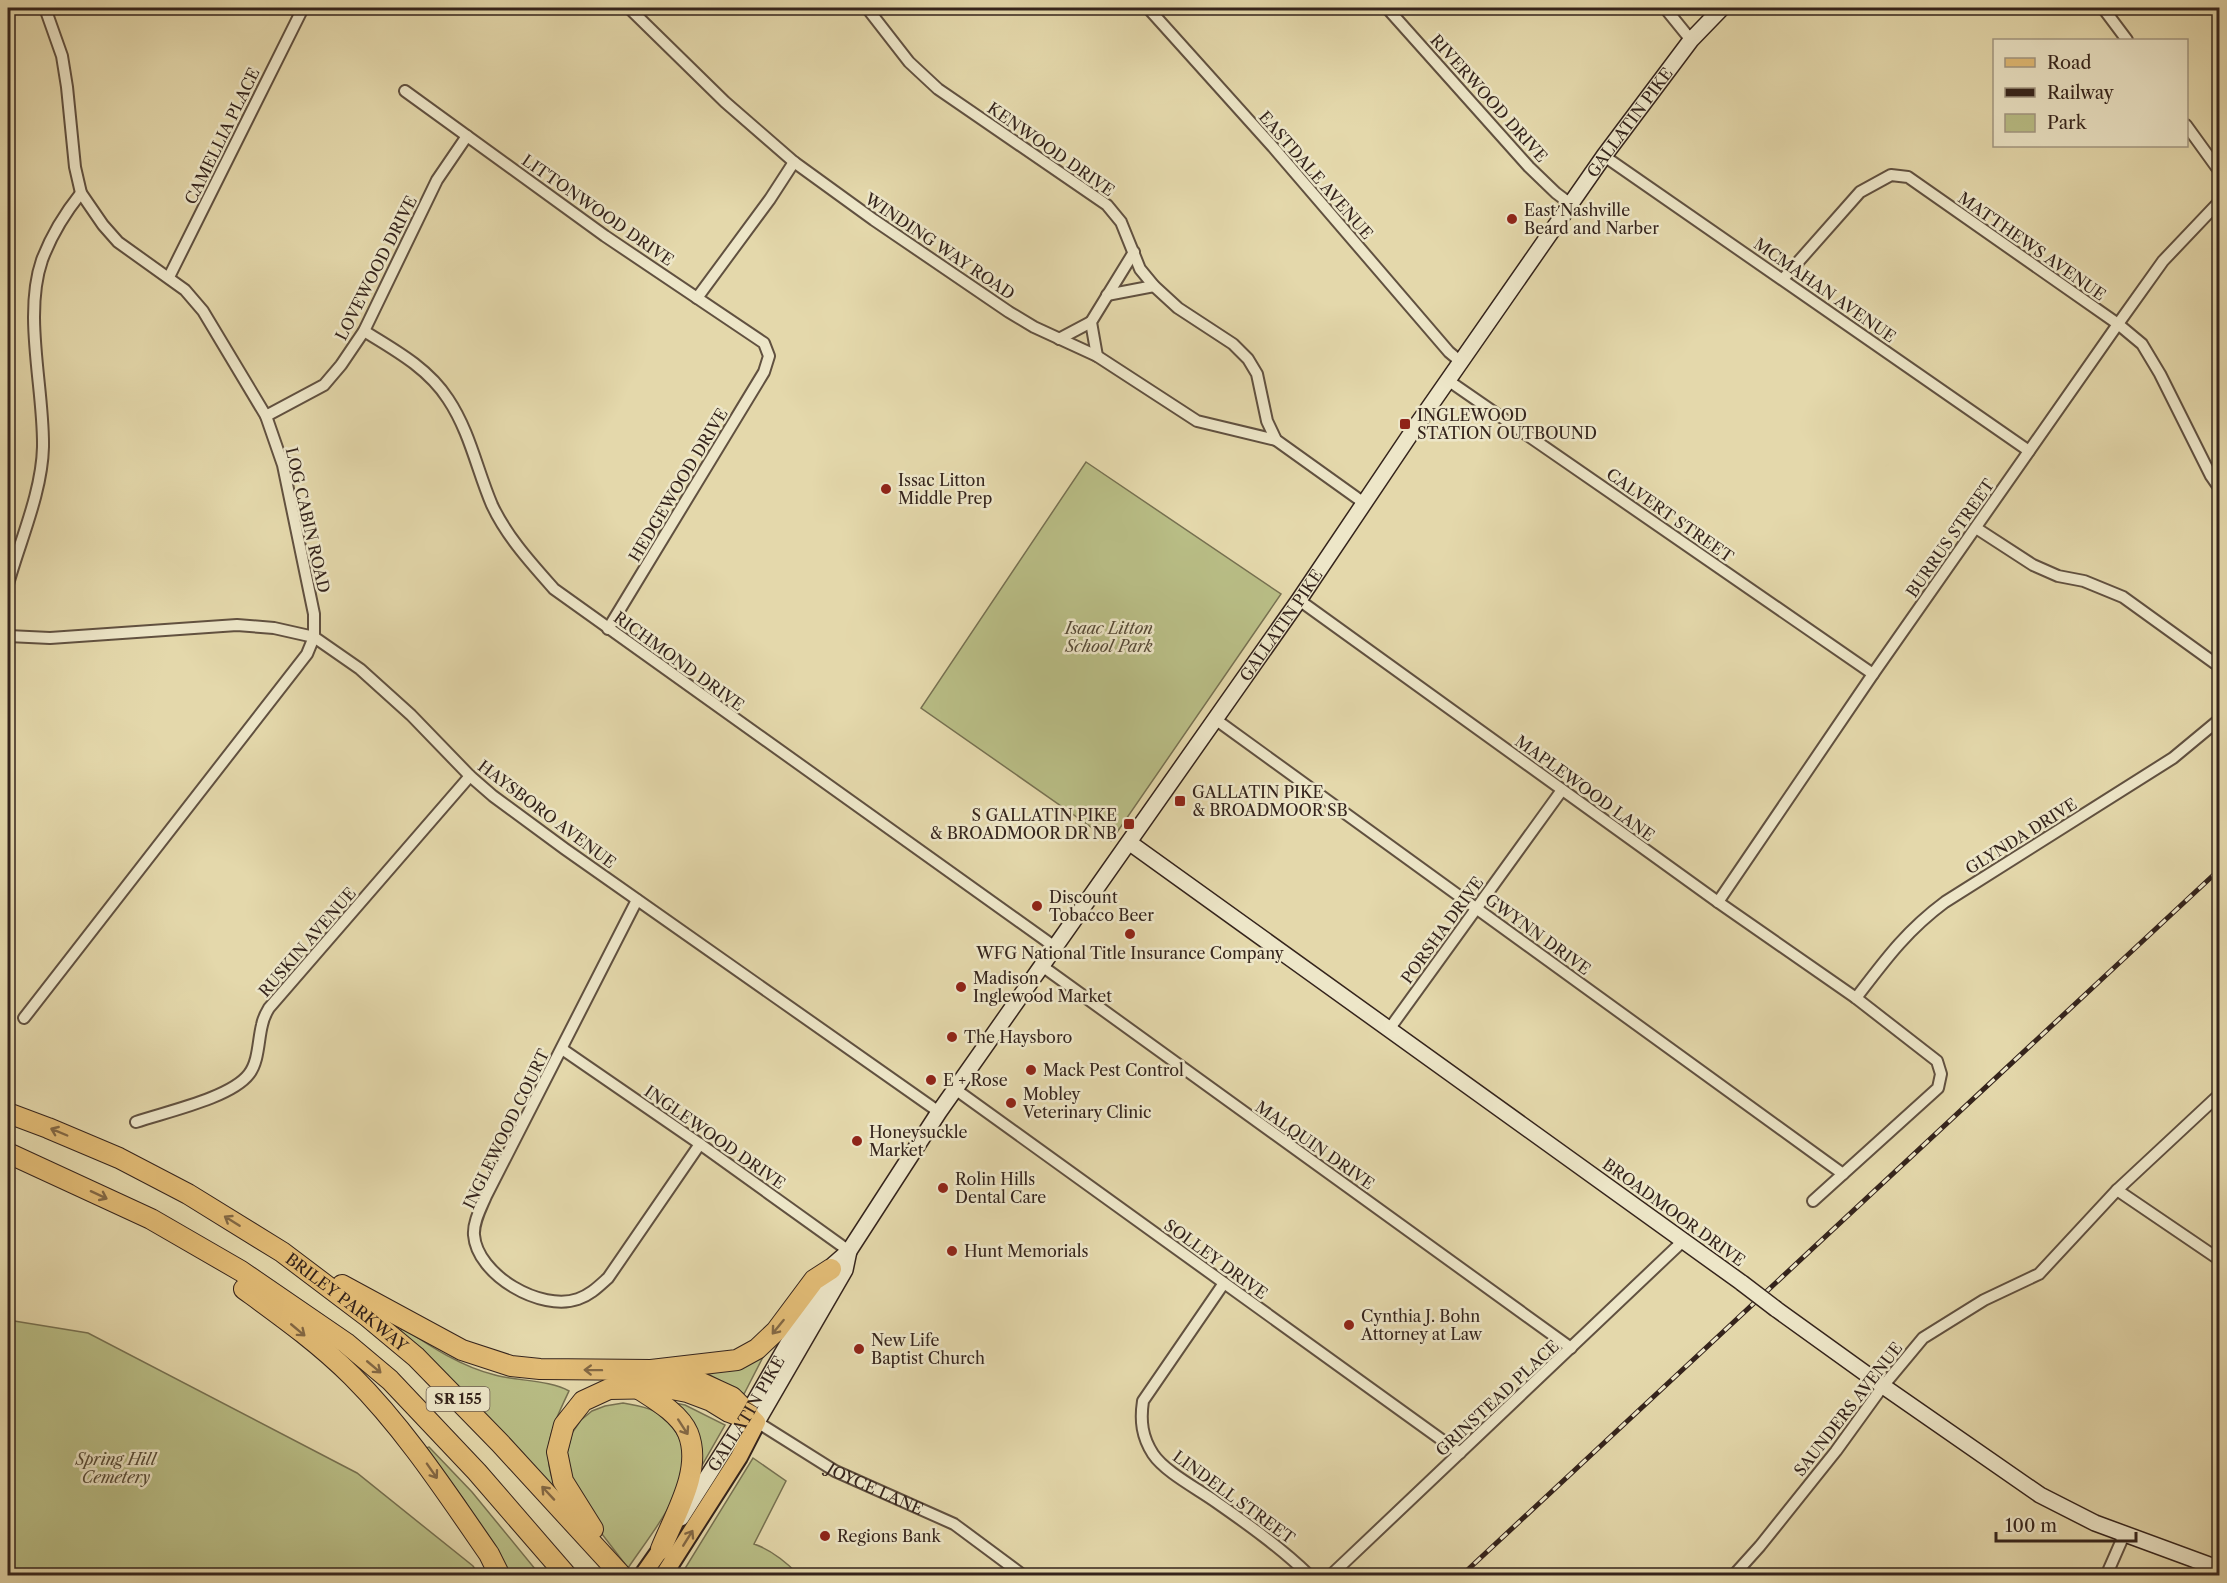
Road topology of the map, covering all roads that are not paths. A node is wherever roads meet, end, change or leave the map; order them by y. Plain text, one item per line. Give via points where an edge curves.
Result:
1 (45, 8) edge
2 (303, 8) edge
3 (629, 8) edge
4 (867, 8) edge
5 (1148, 8) edge
6 (1388, 8) edge
7 (1665, 8) edge
8 (1722, 8) edge
9 (2103, 8) edge
10 (2126, 39) edge
11 (1691, 40) junction
12 (405, 91) dead end
13 (2188, 126) edge
14 (467, 136) junction
15 (1604, 156) junction
16 (794, 162) junction
17 (2220, 172) edge
18 (81, 193) junction
19 (2220, 201) edge
20 (1572, 205) junction
21 (1134, 252) junction
22 (169, 277) junction
23 (1783, 279) junction
24 (1154, 286) junction
25 (1107, 295) junction
26 (697, 298) junction
27 (1091, 322) junction
28 (2118, 324) junction
29 (364, 331) junction
30 (1059, 339) junction
31 (769, 356) joint
32 (1097, 356) junction
33 (1461, 362) junction
34 (1449, 381) junction
35 (266, 416) junction
36 (1276, 440) junction
37 (2029, 450) junction
38 (2220, 489) edge
39 (1364, 502) junction
40 (1976, 528) junction
41 (8, 584) edge
42 (1299, 600) junction
43 (608, 629) junction
44 (8, 636) edge
45 (314, 637) junction
46 (2220, 667) edge
47 (1873, 674) junction
48 (1215, 719) junction
49 (2220, 719) edge
50 (470, 776) junction
51 (1562, 790) junction
52 (1130, 843) junction
53 (637, 900) junction
54 (1718, 902) junction
55 (1476, 907) junction
56 (1055, 947) junction
57 (1042, 966) junction
58 (1856, 998) junction
59 (24, 1018) dead end
60 (1390, 1028) junction
61 (562, 1049) junction
62 (955, 1089) junction
63 (2220, 1094) edge
64 (939, 1112) junction
65 (8, 1113) edge
66 (136, 1122) dead end
67 (700, 1144) junction
68 (8, 1153) edge
69 (1843, 1174) junction
70 (2117, 1190) junction
71 (1812, 1201) dead end
72 (151, 1219) junction
73 (1683, 1241) junction
74 (849, 1251) junction
75 (282, 1252) junction
76 (2220, 1260) edge
77 (831, 1269) junction
78 (1224, 1283) junction
79 (1571, 1348) junction
80 (651, 1370) junction
81 (1883, 1386) junction
82 (639, 1389) junction
83 (750, 1418) junction
84 (1460, 1453) junction
85 (2124, 1535) junction
86 (668, 1554) junction
87 (2220, 1569) edge
88 (619, 1571) edge
89 (500, 1575) edge
90 (567, 1575) edge
91 (642, 1575) edge
92 (663, 1575) edge
93 (1024, 1575) edge
94 (1310, 1575) edge
95 (1330, 1575) edge
96 (1733, 1575) edge
97 (2106, 1575) edge

1 - 18 street, LOG CABIN ROAD via 62,56
2 - 22 street, CAMELLIA PLACE
3 - 16 street, WINDING WAY ROAD via 725,102
4 - 21 street, KENWOOD DRIVE via 909,62 939,88 1107,205 1121,222
5 - 33 street, EASTDALE AVENUE
6 - 20 street, RIVERWOOD DRIVE via 1529,167
7 - 11 street
8 - 11 main road, GALLATIN PIKE
9 - 10 street
11 - 15 main road, GALLATIN PIKE
12 - 14 street, LITTONWOOD DRIVE
13 - 17 street
14 - 26 street, LITTONWOOD DRIVE
14 - 29 street, LOVEWOOD DRIVE via 437,180
15 - 20 main road, GALLATIN PIKE
15 - 23 street, MCMAHAN AVENUE
16 - 26 street
16 - 30 street, WINDING WAY ROAD via 1009,312
18 - 22 street, LOG CABIN ROAD via 118,242
18 - 41 street via 52,238 37,285 41,472
19 - 28 street, BURRUS STREET via 2163,261
20 - 33 main road, GALLATIN PIKE
21 - 24 street, KENWOOD DRIVE via 1140,269
21 - 25 street
22 - 35 street, LOG CABIN ROAD via 202,311
23 - 28 street, MATTHEWS AVENUE via 1860,192 1891,175 1908,177
23 - 37 street, MCMAHAN AVENUE
24 - 25 street
24 - 36 street, KENWOOD DRIVE via 1248,359 1257,374 1267,422
25 - 27 street
26 - 31 street, LITTONWOOD DRIVE via 764,343
27 - 30 street
27 - 32 street
28 - 37 street, BURRUS STREET
28 - 38 street, MATTHEWS AVENUE via 2142,344
29 - 35 street, LOVEWOOD DRIVE via 324,385
29 - 43 street, RICHMOND DRIVE via 426,372 448,398 465,431 492,505 510,537 554,589
30 - 32 street, WINDING WAY ROAD
31 - 43 street, HEDGEWOOD DRIVE via 765,372
32 - 36 street, WINDING WAY ROAD via 1197,421
33 - 34 main road, GALLATIN PIKE
34 - 39 main road, GALLATIN PIKE
34 - 47 street, CALVERT STREET
35 - 45 street, LOG CABIN ROAD via 283,465 296,523 314,614
36 - 39 street
37 - 40 street, BURRUS STREET
39 - 42 main road, GALLATIN PIKE
40 - 46 street via 2032,564 2123,597
40 - 47 street, BURRUS STREET
42 - 48 main road, GALLATIN PIKE
42 - 51 street, MAPLEWOOD LANE
43 - 56 street, RICHMOND DRIVE
44 - 45 street, HAYSBORO AVENUE via 60,637 237,625
45 - 50 street, HAYSBORO AVENUE via 360,669
45 - 59 street via 307,654
47 - 54 street, BURRUS STREET
48 - 52 main road, GALLATIN PIKE
48 - 55 street, GWYNN DRIVE
49 - 58 street, GLYNDA DRIVE via 2173,758 1920,921
50 - 53 street, HAYSBORO AVENUE
50 - 66 street, RUSKIN AVENUE via 268,1008 250,1073 215,1097
51 - 54 street, MAPLEWOOD LANE
51 - 55 street, PORSHA DRIVE
52 - 56 main road, GALLATIN PIKE
52 - 60 main road, BROADMOOR DRIVE
53 - 61 street, INGLEWOOD COURT
53 - 64 street, HAYSBORO AVENUE
54 - 58 street, MAPLEWOOD LANE
55 - 60 street, PORSHA DRIVE
55 - 69 street, GWYNN DRIVE
56 - 57 main road, GALLATIN PIKE
57 - 62 main road, GALLATIN PIKE
57 - 79 street, MALQUIN DRIVE
58 - 69 street, MAPLEWOOD LANE via 1926,1050 1937,1061 1941,1074 1938,1088
60 - 73 main road, BROADMOOR DRIVE
61 - 67 street, INGLEWOOD DRIVE
61 - 67 street, INGLEWOOD COURT via 477,1216 474,1235 479,1253 506,1282 541,1300 576,1300 592,1292 608,1278
62 - 64 main road, GALLATIN PIKE
62 - 78 street, SOLLEY DRIVE
63 - 70 street, SAUNDERS AVENUE
64 - 74 main road, GALLATIN PIKE
75 -> 65 highway, BRILEY PARKWAY / SR 155 via 129,1163
67 - 74 street, INGLEWOOD DRIVE
68 -> 72 highway, BRILEY PARKWAY / SR 155
69 - 71 street, MAPLEWOOD LANE
70 - 76 street
70 - 81 street, SAUNDERS AVENUE via 2039,1274 1984,1299 1923,1338
72 -> 89 highway via 296,1327 351,1375 426,1463
72 -> 90 highway, BRILEY PARKWAY / SR 155 via 242,1271 346,1343 390,1380
73 - 79 street, GRINSTEAD PLACE
73 - 81 main road, BROADMOOR DRIVE, bridge
74 - 77 main road, GALLATIN PIKE
74 - 83 main road, GALLATIN PIKE via 845,1270
80 -> 75 highway via 511,1366 462,1350
88 -> 75 highway, BRILEY PARKWAY / SR 155 via 416,1357
77 -> 80 highway via 814,1280 758,1349 737,1360
77 - 83 main road, GALLATIN PIKE
78 - 84 street, SOLLEY DRIVE
78 - 94 street, LINDELL STREET via 1143,1401 1144,1435 1154,1456 1169,1469 1259,1531
79 - 84 street, GRINSTEAD PLACE
80 - 83 highway via 695,1380 732,1396
81 - 85 main road, BROADMOOR DRIVE via 2040,1495
81 - 96 street, SAUNDERS AVENUE via 1836,1451
82 - 83 highway via 687,1392
82 -> 86 highway via 678,1418 688,1432 693,1453
82 - 88 highway via 609,1389 583,1401 564,1425 557,1452 563,1481
83 - 86 main road, GALLATIN PIKE via 739,1457
83 - 93 street, JOYCE LANE via 835,1471 954,1524
84 - 95 street, GRINSTEAD PLACE
85 - 87 main road, BROADMOOR DRIVE
85 - 97 street
86 - 91 main road, GALLATIN PIKE
86 - 92 main road, GALLATIN PIKE

